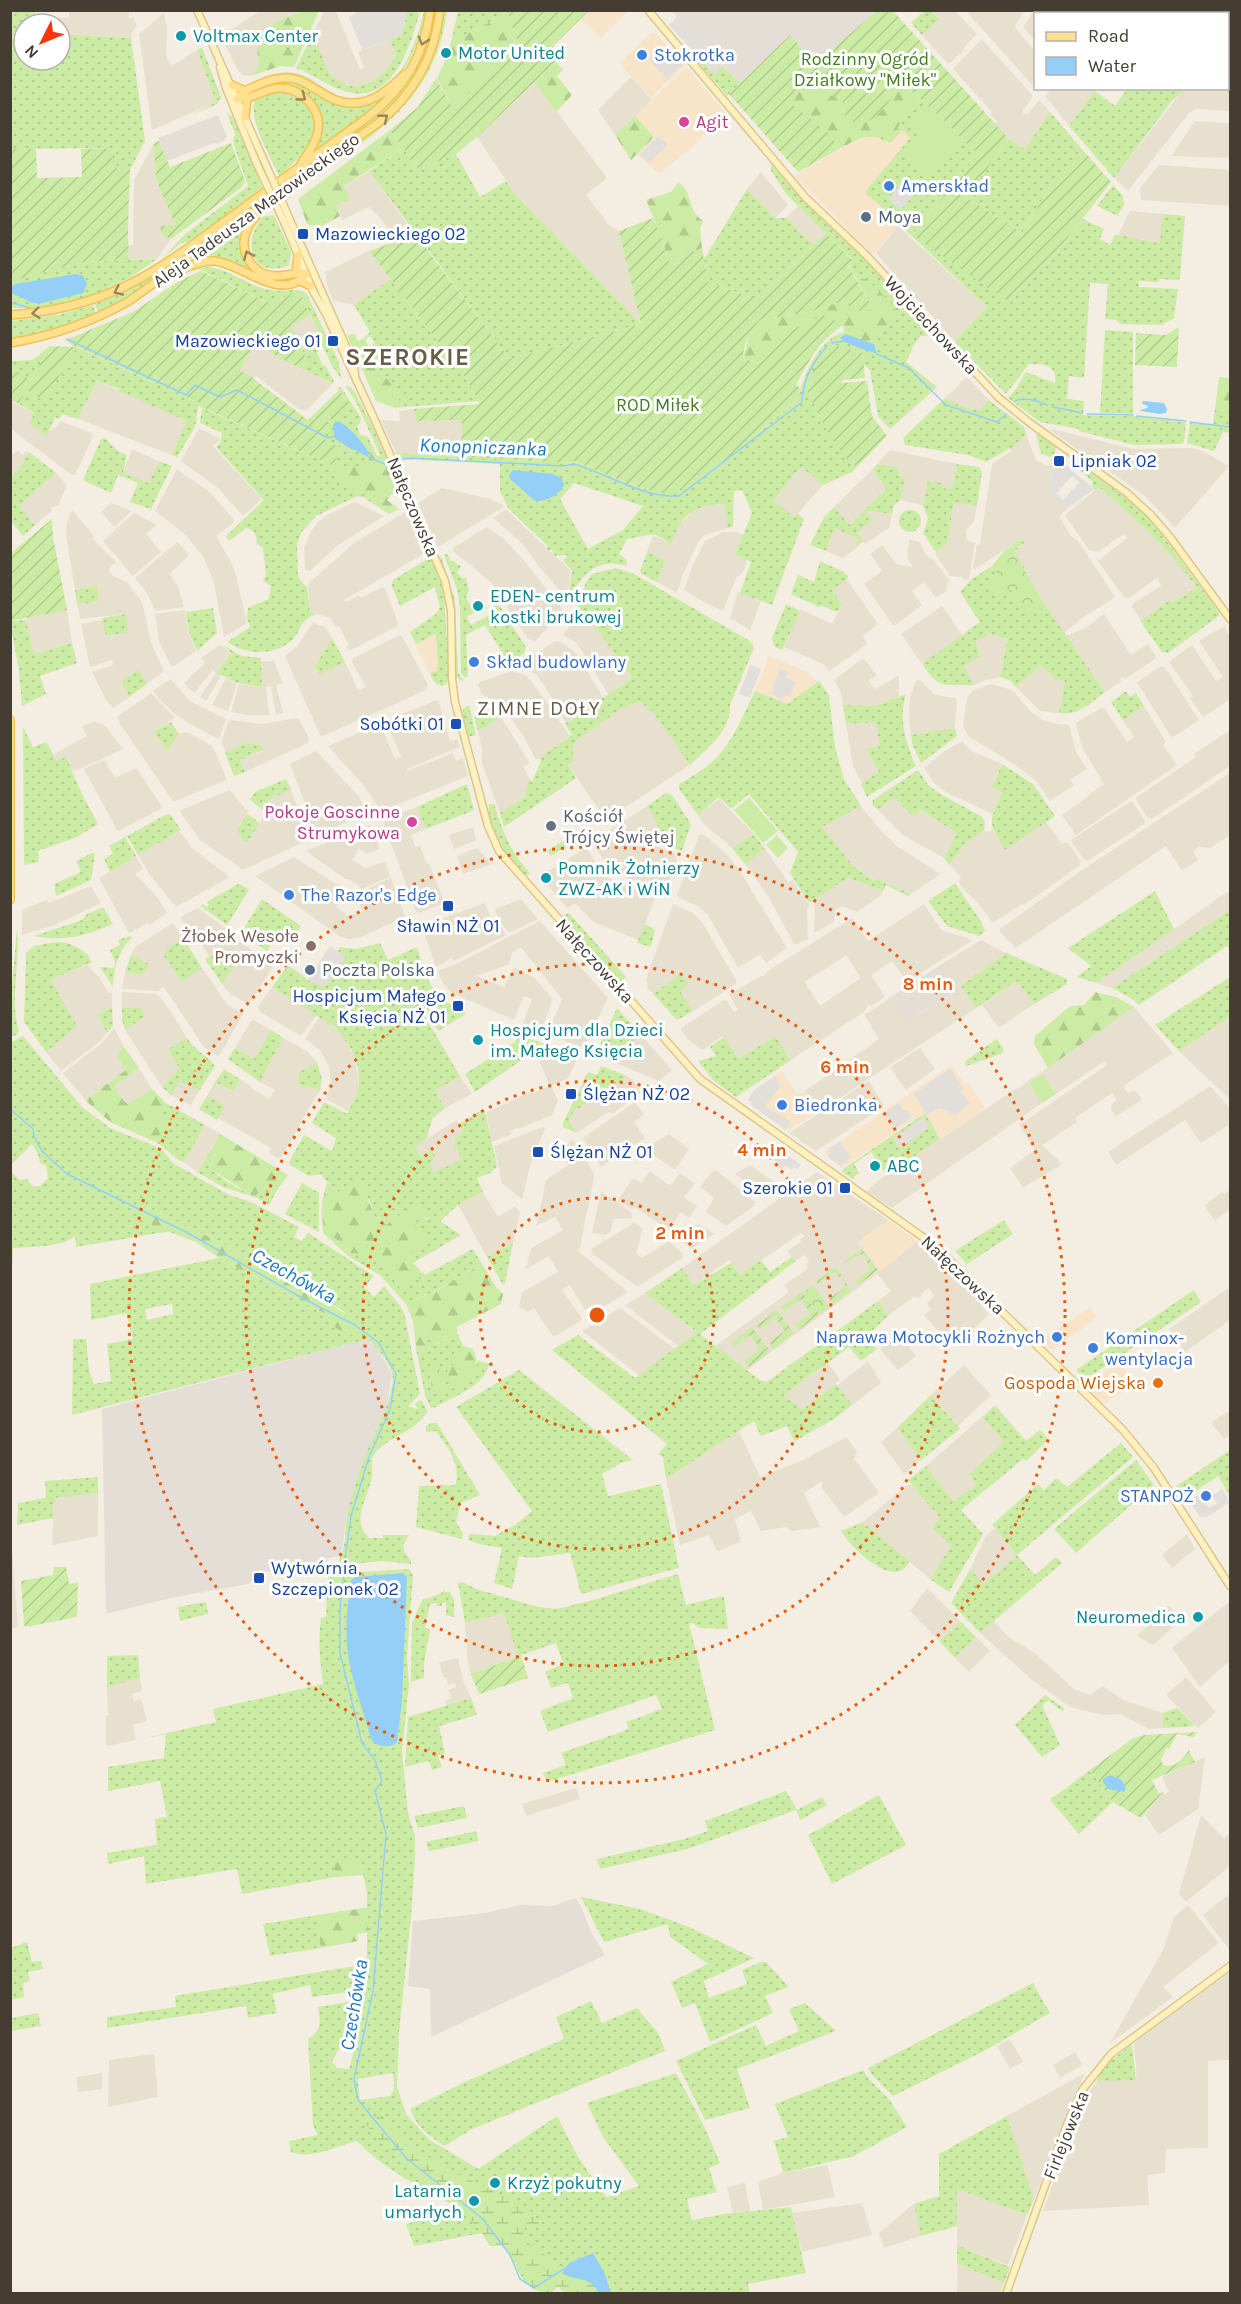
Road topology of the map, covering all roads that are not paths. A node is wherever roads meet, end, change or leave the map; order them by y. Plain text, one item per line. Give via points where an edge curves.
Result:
1 (197, 10) edge
2 (430, 10) edge
3 (440, 10) edge
4 (648, 10) edge
5 (219, 61) junction
6 (412, 68) junction
7 (232, 85) junction
8 (244, 91) junction
9 (248, 99) junction
10 (235, 101) junction
11 (245, 117) junction
12 (300, 166) junction
13 (268, 201) junction
14 (287, 222) junction
15 (298, 255) junction
16 (172, 271) junction
17 (296, 272) junction
18 (309, 273) junction
19 (300, 280) junction
20 (311, 286) junction
21 (10, 315) edge
22 (10, 344) edge
23 (355, 376) junction
24 (1230, 619) edge
25 (10, 720) edge
26 (10, 900) edge
27 (1230, 1586) edge
28 (1230, 1966) edge
29 (1006, 2294) edge

1 - 5 main road, Nałęczowska
2 -> 6 main road, Aleja Tadeusza Mazowieckiego
13 -> 3 main road, Aleja Tadeusza Mazowieckiego via 371,128 401,101 428,59
4 - 24 main road, Wojciechowska via 805,197 866,255 999,398 1152,515
5 - 7 main road, Nałęczowska
5 - 10 main road, Nałęczowska
6 - 8 main road via 379,96 358,103 336,100 305,82 288,78
6 - 12 main road, Aleja Tadeusza Mazowieckiego via 383,105
7 - 8 main road
7 - 10 main road, Nałęczowska
8 - 10 main road
9 - 10 main road
9 - 11 main road
9 -> 12 main road via 283,88 297,92 311,104 318,131
10 - 11 main road, Nałęczowska
10 - 14 main road, Nałęczowska, bridge via 256,162
11 - 14 main road, Nałęczowska, bridge
12 -> 21 main road, Aleja Tadeusza Mazowieckiego via 134,283 99,299 46,312
13 - 16 main road, Aleja Tadeusza Mazowieckiego
17 -> 13 main road via 284,276 265,274 247,256 246,231
14 - 15 main road, Nałęczowska
14 - 18 main road, Nałęczowska
15 - 17 main road
15 - 18 main road, Nałęczowska
16 - 19 main road via 216,261 269,283
16 - 22 main road, Aleja Tadeusza Mazowieckiego via 105,314
17 - 18 main road
18 - 19 main road
18 - 20 main road, Nałęczowska
18 - 23 main road, Nałęczowska via 353,362
19 - 20 main road
20 - 23 main road, Nałęczowska
23 - 27 main road, Nałęczowska via 447,588 455,702 489,830 503,856 700,1079 934,1245 1124,1430 1154,1468
25 - 26 main road
28 - 29 main road, Firlejowska via 1114,2051 1090,2079 1068,2122

